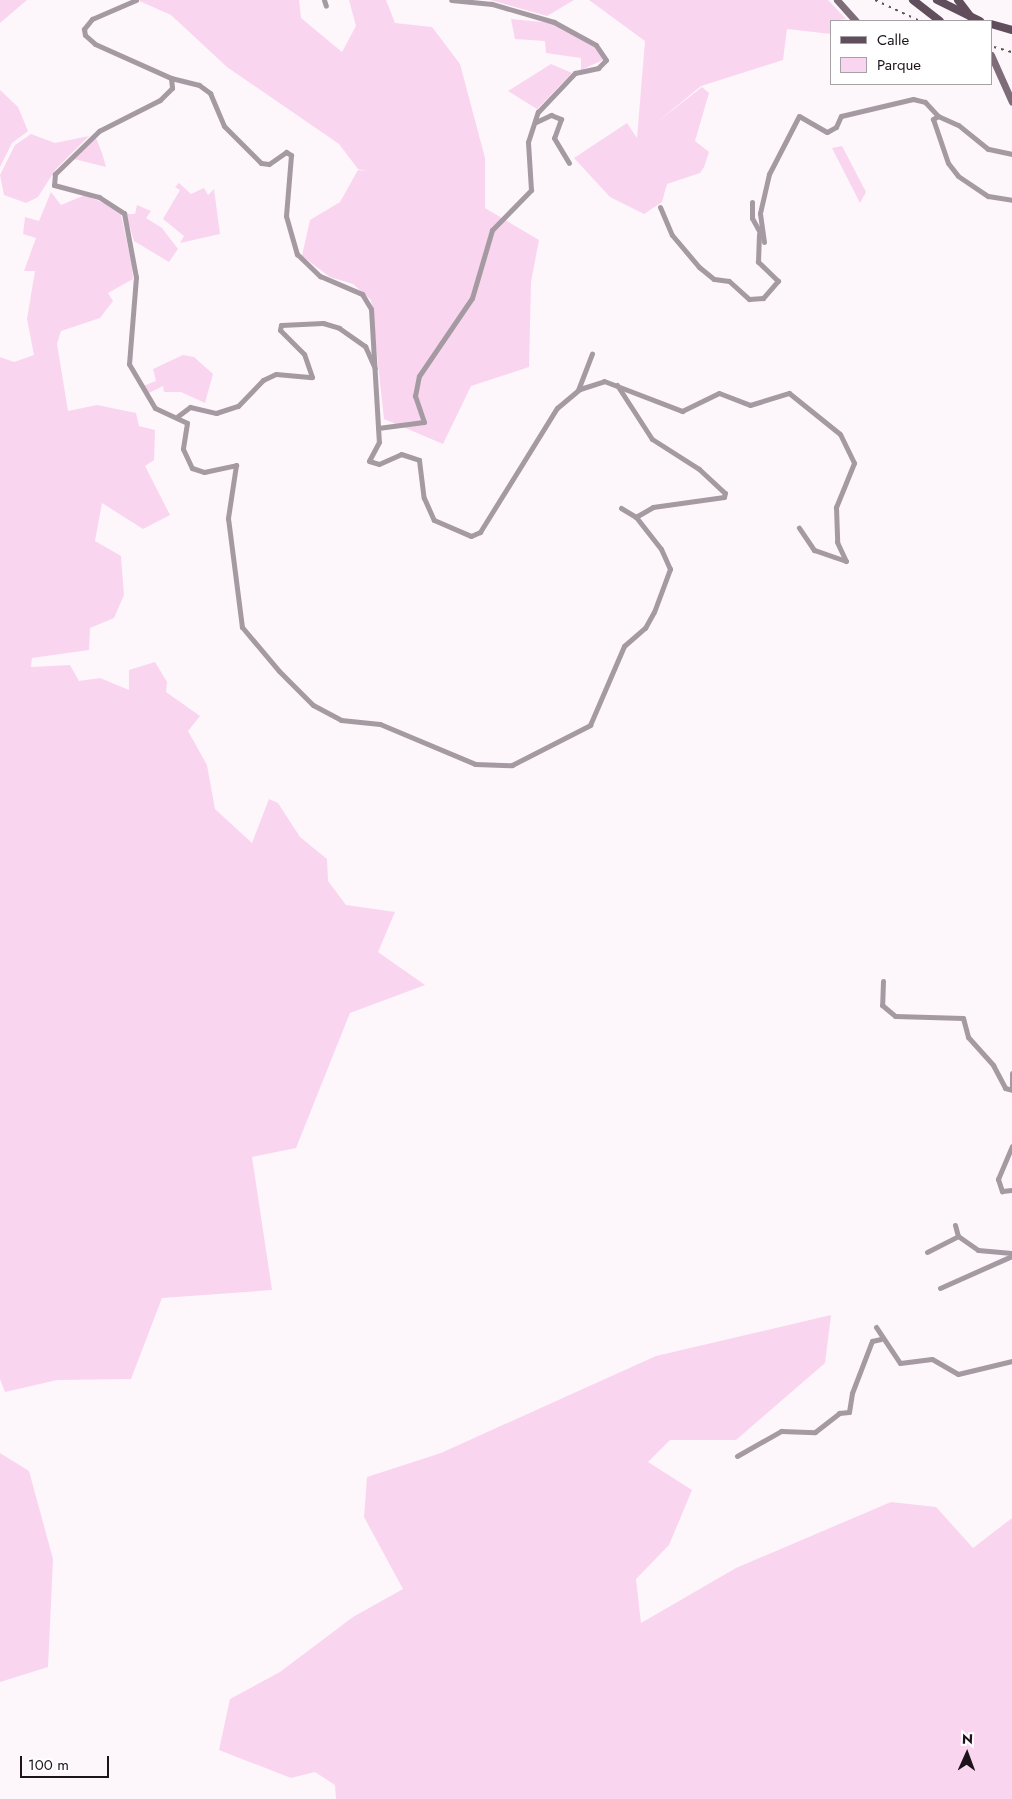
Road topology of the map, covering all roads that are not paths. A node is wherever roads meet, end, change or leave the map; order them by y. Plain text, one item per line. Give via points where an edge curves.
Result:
1 (136, 0) edge
2 (451, 0) edge
3 (837, 0) edge
4 (913, 0) edge
5 (937, 0) edge
6 (958, 0) edge
7 (855, 20) edge
8 (939, 20) edge
9 (973, 20) edge
10 (978, 20) edge
11 (992, 24) edge
12 (1012, 30) edge
13 (992, 58) edge
14 (992, 71) edge
15 (171, 78) junction
16 (1000, 78) junction
17 (1012, 102) edge
18 (938, 116) junction
19 (536, 122) junction
20 (1012, 154) edge
21 (569, 163) dead end
22 (1012, 200) edge
23 (752, 202) dead end
24 (660, 207) dead end
25 (760, 233) junction
26 (764, 242) dead end
27 (592, 354) dead end
28 (377, 377) junction
29 (617, 384) junction
30 (577, 392) junction
31 (178, 416) junction
32 (378, 428) junction
33 (621, 508) dead end
34 (636, 517) junction
35 (799, 528) dead end
36 (883, 981) dead end
37 (1012, 1073) edge
38 (1012, 1089) edge
39 (1012, 1146) edge
40 (1012, 1190) edge
41 (955, 1225) dead end
42 (958, 1236) junction
43 (927, 1252) dead end
44 (1012, 1255) edge
45 (940, 1288) dead end
46 (876, 1327) dead end
47 (881, 1339) junction
48 (1012, 1362) edge
49 (737, 1456) dead end

1 - 15 street via 92,19 84,28 85,35 95,44
2 - 19 street via 483,2 554,22 603,52 603,66 575,73 545,102
3 - 7 street
4 - 8 main road
5 - 10 main road
6 - 9 main road, bridge
11 - 12 main road
13 - 16 street
14 - 16 street
15 - 28 street via 199,84 210,93 224,126 261,163 290,153 286,216 293,245 309,268 365,297 372,312
15 - 31 street via 173,83 166,95 99,131 53,180 58,189 99,197 124,213 136,277 128,364 155,408
16 - 17 street
18 - 20 street via 958,125 988,149
18 - 22 street via 933,119 935,130 948,164 958,176 988,196
18 - 25 street via 924,102 913,99 841,116 836,126 827,132 799,116 769,174 760,213
19 - 21 street via 551,115 561,119 554,138
19 - 32 street via 527,147 531,190 490,232 472,298 419,376 415,396 424,422
23 - 25 street via 751,216
24 - 25 street via 672,235 705,273 729,282 752,299 765,296 778,280 758,262
25 - 26 street
27 - 30 street
28 - 31 street via 365,346 344,330 323,323 283,325 280,330 297,343 312,378 276,374 263,380 238,406 216,413 190,407
28 - 32 street
29 - 30 street via 599,382
29 - 34 street via 652,439 700,469 725,493 724,497 653,507
29 - 35 street via 676,410 719,393 750,405 786,392 812,411 845,439 853,456 853,470 839,495 835,515 837,542 846,561 814,550
30 - 32 street via 558,408 524,457 492,519 471,536 430,515 422,467 414,456 401,454 380,464 371,463 379,442
31 - 34 street via 187,424 184,449 192,468 204,472 231,463 238,470 228,518 245,634 303,696 331,716 386,726 475,764 512,765 590,725 624,646 645,628 668,580 668,562
33 - 34 street
36 - 38 street via 882,1005 895,1016 963,1018 968,1037 993,1065 1000,1082
37 - 38 street
39 - 40 street via 998,1179 1002,1190
41 - 42 street
42 - 43 street
42 - 44 street via 978,1250
44 - 45 street
46 - 47 street
47 - 48 street via 900,1362 932,1359 958,1374
47 - 49 street via 872,1341 853,1387 849,1412 839,1413 815,1432 781,1431

